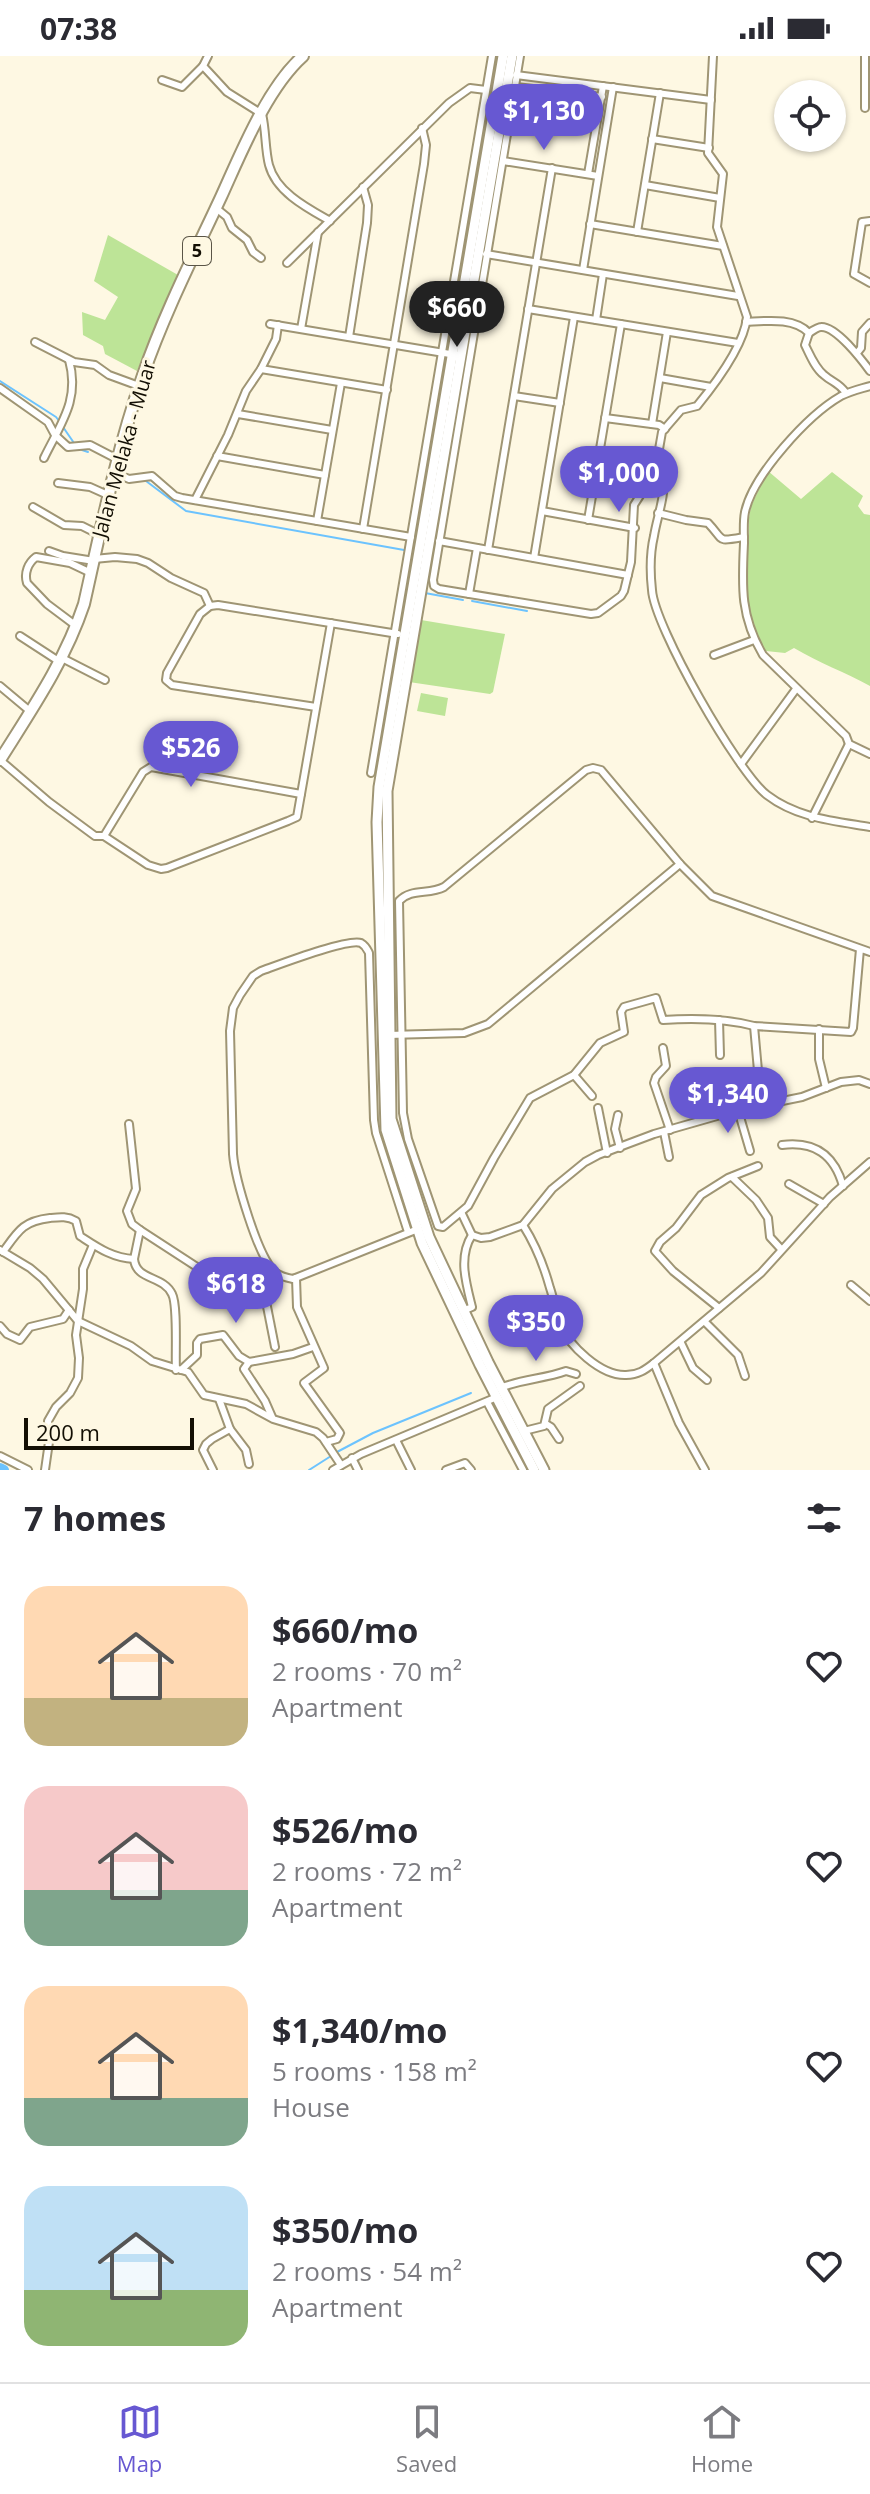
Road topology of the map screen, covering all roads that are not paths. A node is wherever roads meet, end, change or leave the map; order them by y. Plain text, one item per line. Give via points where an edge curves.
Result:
1 (208, 56) edge
2 (303, 56) edge
3 (492, 56) edge
4 (503, 56) edge
5 (512, 56) edge
6 (520, 56) edge
7 (713, 56) edge
8 (865, 56) edge
9 (203, 66) junction
10 (513, 74) junction
11 (162, 80) dead end
12 (490, 86) junction
13 (603, 86) junction
14 (516, 87) junction
15 (613, 87) junction
16 (660, 93) junction
17 (602, 97) junction
18 (711, 100) junction
19 (865, 108) dead end
20 (262, 114) junction
21 (422, 128) junction
22 (652, 139) junction
23 (709, 148) junction
24 (494, 159) junction
25 (552, 168) junction
26 (588, 174) junction
27 (598, 176) junction
28 (645, 185) junction
29 (363, 187) junction
30 (720, 198) junction
31 (216, 208) junction
32 (330, 221) junction
33 (870, 221) edge
34 (590, 224) junction
35 (318, 232) junction
36 (637, 232) junction
37 (723, 246) junction
38 (483, 254) junction
39 (261, 258) dead end
40 (536, 262) junction
41 (287, 263) dead end
42 (583, 270) junction
43 (603, 274) junction
44 (870, 283) edge
45 (738, 296) junction
46 (528, 309) junction
47 (574, 317) junction
48 (596, 320) junction
49 (746, 322) junction
50 (870, 323) edge
51 (621, 324) junction
52 (301, 329) junction
53 (667, 332) junction
54 (809, 333) junction
55 (349, 337) junction
56 (35, 342) dead end
57 (738, 343) junction
58 (395, 345) junction
59 (857, 353) junction
60 (451, 354) junction
61 (68, 359) junction
62 (261, 369) junction
63 (870, 371) edge
64 (660, 378) junction
65 (341, 383) junction
66 (139, 386) junction
67 (870, 386) edge
68 (711, 387) junction
69 (0, 388) edge
70 (387, 390) junction
71 (846, 393) junction
72 (514, 396) junction
73 (560, 403) junction
74 (238, 414) junction
75 (605, 418) junction
76 (652, 424) junction
77 (665, 429) junction
78 (332, 430) junction
79 (57, 433) junction
80 (217, 456) junction
81 (44, 458) dead end
82 (119, 460) junction
83 (598, 464) junction
84 (655, 472) junction
85 (115, 473) junction
86 (325, 475) junction
87 (58, 483) dead end
88 (110, 496) junction
89 (195, 500) junction
90 (33, 507) dead end
91 (542, 511) junction
92 (658, 513) junction
93 (588, 520) junction
94 (317, 521) junction
95 (635, 528) junction
96 (363, 529) junction
97 (100, 535) junction
98 (744, 537) junction
99 (425, 539) junction
100 (477, 548) junction
101 (488, 550) junction
102 (49, 551) dead end
103 (534, 558) junction
104 (94, 560) junction
105 (91, 573) junction
106 (628, 575) junction
107 (469, 594) junction
108 (210, 606) junction
109 (331, 623) junction
110 (77, 626) junction
111 (404, 635) junction
112 (20, 636) dead end
113 (754, 640) junction
114 (714, 655) dead end
115 (61, 660) junction
116 (105, 680) dead end
117 (0, 686) edge
118 (796, 689) junction
119 (316, 707) junction
120 (31, 712) junction
121 (849, 744) junction
122 (870, 754) edge
123 (0, 760) edge
124 (741, 764) junction
125 (371, 773) dead end
126 (301, 794) junction
127 (812, 818) junction
128 (870, 827) edge
129 (104, 836) junction
130 (680, 864) junction
131 (860, 949) junction
132 (870, 952) edge
133 (719, 1020) junction
134 (754, 1026) junction
135 (819, 1029) junction
136 (386, 1035) junction
137 (401, 1035) junction
138 (663, 1048) dead end
139 (720, 1055) dead end
140 (574, 1075) junction
141 (870, 1084) edge
142 (826, 1088) junction
143 (592, 1096) dead end
144 (761, 1104) junction
145 (598, 1108) dead end
146 (738, 1110) junction
147 (618, 1115) dead end
148 (129, 1124) dead end
149 (667, 1131) junction
150 (782, 1145) dead end
151 (620, 1148) junction
152 (750, 1151) dead end
153 (607, 1153) junction
154 (669, 1157) dead end
155 (870, 1162) edge
156 (758, 1166) dead end
157 (732, 1177) junction
158 (789, 1184) dead end
159 (843, 1186) junction
160 (824, 1204) junction
161 (462, 1214) junction
162 (523, 1225) junction
163 (417, 1229) junction
164 (140, 1230) junction
165 (472, 1235) junction
166 (93, 1245) junction
167 (781, 1249) junction
168 (2, 1251) edge
169 (134, 1259) junction
170 (271, 1268) junction
171 (260, 1271) junction
172 (296, 1278) junction
173 (851, 1285) dead end
174 (870, 1301) edge
175 (719, 1308) junction
176 (69, 1310) junction
177 (463, 1311) junction
178 (63, 1319) junction
179 (78, 1322) junction
180 (705, 1322) junction
181 (0, 1326) edge
182 (681, 1343) junction
183 (275, 1347) dead end
184 (313, 1347) junction
185 (249, 1362) junction
186 (654, 1363) junction
187 (178, 1370) junction
188 (576, 1374) dead end
189 (745, 1376) dead end
190 (707, 1380) dead end
191 (580, 1386) dead end
192 (497, 1394) junction
193 (219, 1399) junction
194 (273, 1419) junction
195 (546, 1424) junction
196 (230, 1429) junction
197 (524, 1431) junction
198 (559, 1439) dead end
199 (396, 1440) junction
200 (327, 1444) junction
201 (0, 1456) edge
202 (352, 1458) junction
203 (249, 1464) dead end
204 (339, 1464) junction
205 (28, 1470) edge
206 (45, 1470) edge
207 (213, 1470) edge
208 (333, 1470) edge
209 (358, 1470) edge
210 (411, 1470) edge
211 (446, 1470) edge
212 (471, 1470) edge
213 (523, 1470) edge
214 (534, 1470) edge
215 (544, 1470) edge
216 (705, 1470) edge

1 - 9 street
2 - 20 main road, Jalan Melaka - Muar / 5
3 - 12 street
4 - 12 street
5 - 10 street
6 - 10 street
7 - 18 street
8 - 19 street
9 - 11 street via 182,87
9 - 20 street via 227,92
10 - 13 street
10 - 14 street
10 - 24 street
12 - 21 street via 465,90
12 - 24 street
12 - 60 street
13 - 15 street
13 - 17 street
14 - 17 street
14 - 24 street
15 - 16 street
15 - 27 street
16 - 18 street
16 - 22 street
17 - 26 street
18 - 23 street
20 - 31 main road, Jalan Melaka - Muar / 5
20 - 32 street via 269,166 278,184
21 - 29 street
21 - 58 street via 425,154
22 - 23 street
22 - 28 street
23 - 30 street via 723,174
24 - 25 street
24 - 38 street
24 - 60 street
25 - 26 street
25 - 40 street
26 - 27 street
27 - 34 street
28 - 30 street
28 - 36 street
29 - 32 street
29 - 55 street via 367,223
30 - 37 street via 717,227
31 - 39 street
31 - 66 main road, Jalan Melaka - Muar / 5
32 - 35 street
33 - 44 street via 862,222 854,274
34 - 36 street
34 - 42 street
35 - 41 street
35 - 52 street
36 - 37 street
37 - 45 street
38 - 40 street
38 - 60 street
38 - 99 street
40 - 42 street
40 - 46 street
42 - 43 street
43 - 45 street
43 - 48 street
45 - 49 street
46 - 47 street
46 - 72 street
47 - 48 street
47 - 73 street
48 - 51 street
49 - 54 street via 798,323
49 - 57 street
50 - 59 street
51 - 53 street
51 - 75 street
52 - 55 street
52 - 62 street via 274,324 276,339
53 - 57 street
53 - 64 street
54 - 59 street via 828,329
54 - 71 street via 805,345 814,361
55 - 58 street
56 - 61 street
57 - 68 street
58 - 60 street
58 - 70 street
59 - 63 street
60 - 99 street
61 - 66 street
61 - 79 street via 73,395
62 - 65 street
62 - 74 street
64 - 68 street
64 - 76 street
65 - 70 street
65 - 78 street
66 - 82 main road, Jalan Melaka - Muar / 5
67 - 71 street
68 - 77 street via 697,406 681,410
69 - 79 street
70 - 96 street
71 - 98 street via 807,424 766,468 744,514
72 - 73 street
72 - 101 street
73 - 91 street
74 - 78 street
74 - 80 street
75 - 76 street
75 - 83 street
76 - 77 street
77 - 84 street
78 - 86 street
79 - 81 street
79 - 82 street via 68,447 90,445
80 - 86 street
80 - 89 street
82 - 85 main road, Jalan Melaka - Muar / 5
83 - 84 street
83 - 93 street
84 - 92 street via 664,482
84 - 95 street via 634,505
85 - 88 main road, Jalan Melaka - Muar / 5
85 - 89 street via 138,480 152,476 175,496
86 - 94 street
87 - 88 street
88 - 97 main road, Jalan Melaka - Muar / 5
89 - 94 street
90 - 97 street via 64,525
91 - 93 street
91 - 103 street
92 - 98 street via 708,523 723,540
92 - 124 street via 651,566 658,616
93 - 95 street
94 - 96 street
95 - 106 street
96 - 99 street
97 - 104 main road, Jalan Melaka - Muar / 5
98 - 113 street via 741,579
99 - 100 street
99 - 107 street via 434,586
99 - 111 street
100 - 101 street
100 - 107 street
101 - 103 street
102 - 104 street
103 - 106 street
104 - 105 main road, Jalan Melaka - Muar / 5
104 - 108 street via 123,557 148,563 204,593
105 - 110 main road, Jalan Melaka - Muar / 5
105 - 110 street via 36,557 26,571 27,583
106 - 107 street via 621,596 591,614
108 - 109 street
108 - 119 street via 200,614 166,680
109 - 111 street
109 - 119 street
110 - 115 main road, Jalan Melaka - Muar / 5
111 - 125 street
111 - 136 street via 378,800
112 - 115 street
113 - 114 street
113 - 118 street
115 - 116 street
115 - 120 main road, Jalan Melaka - Muar / 5
117 - 120 street
118 - 121 street
118 - 124 street
119 - 126 street
120 - 123 main road, Jalan Melaka - Muar / 5
121 - 122 street
121 - 127 street
123 - 129 street via 95,836
124 - 127 street via 766,795
126 - 129 street via 297,817 167,868 148,865
126 - 129 street via 151,767
127 - 128 street
130 - 131 street via 712,896
130 - 137 street via 488,1024 464,1033
130 - 137 street via 601,770 586,770 444,887 402,898
131 - 132 street
131 - 135 street via 852,1031
133 - 134 street
133 - 139 street
133 - 140 street via 663,1020 656,998 624,1007 624,1032 600,1043
134 - 135 street
134 - 144 street
135 - 142 street
136 - 137 street
136 - 163 street via 384,1123
137 - 161 street via 404,1123 438,1226
138 - 149 street via 666,1066 654,1083
140 - 143 street
140 - 161 street via 526,1102
141 - 142 street via 853,1080
142 - 144 street
144 - 146 street
145 - 153 street
146 - 149 street
146 - 152 street
147 - 151 street
148 - 164 street via 136,1189 127,1211
149 - 151 street
149 - 154 street
150 - 159 street via 811,1146 832,1160
151 - 153 street
153 - 162 street via 585,1162 552,1189
155 - 159 street
156 - 157 street
157 - 167 street via 756,1200 768,1218 770,1237
157 - 175 street via 701,1195 655,1251
158 - 160 street
159 - 160 street
160 - 167 street
161 - 165 street
162 - 165 street via 490,1237
162 - 186 street via 559,1323 575,1345 619,1375 637,1374
163 - 170 street via 374,1120 369,953 360,943 340,945 261,971 233,1008 234,1171
163 - 172 street
163 - 177 street
163 - 192 street
164 - 169 street
164 - 171 street via 214,1280 226,1282
165 - 177 street via 463,1259 472,1307
166 - 168 street via 80,1236 76,1221 66,1217 25,1225
166 - 169 street
166 - 179 street via 83,1269
167 - 175 street
168 - 176 street via 43,1279
169 - 187 street via 139,1274 161,1282 174,1298
170 - 171 street
170 - 172 street
171 - 183 street
172 - 184 street via 297,1307
173 - 174 street
175 - 180 street
176 - 178 street
176 - 179 street
177 - 192 street
178 - 179 street
178 - 181 street via 30,1327 20,1340
179 - 187 street
179 - 206 street via 78,1378 48,1421
180 - 182 street
180 - 189 street via 738,1355
182 - 186 street
182 - 190 street via 693,1368
184 - 185 street
184 - 200 street via 324,1368 304,1383 340,1433
185 - 187 street via 223,1335 200,1339 197,1355
185 - 194 street via 244,1369
186 - 216 street
187 - 193 street via 190,1374 204,1395
188 - 192 street via 523,1379
191 - 195 street via 548,1409
192 - 197 street
192 - 199 street
192 - 213 street
192 - 214 street
193 - 194 street via 246,1404
193 - 196 street
194 - 200 street via 316,1432
195 - 197 street
195 - 198 street
196 - 203 street via 246,1450
196 - 207 street via 203,1450
197 - 215 street
199 - 202 street
199 - 210 street
200 - 204 street
201 - 205 street
202 - 204 street
202 - 209 street
204 - 208 street
211 - 212 street via 465,1463

